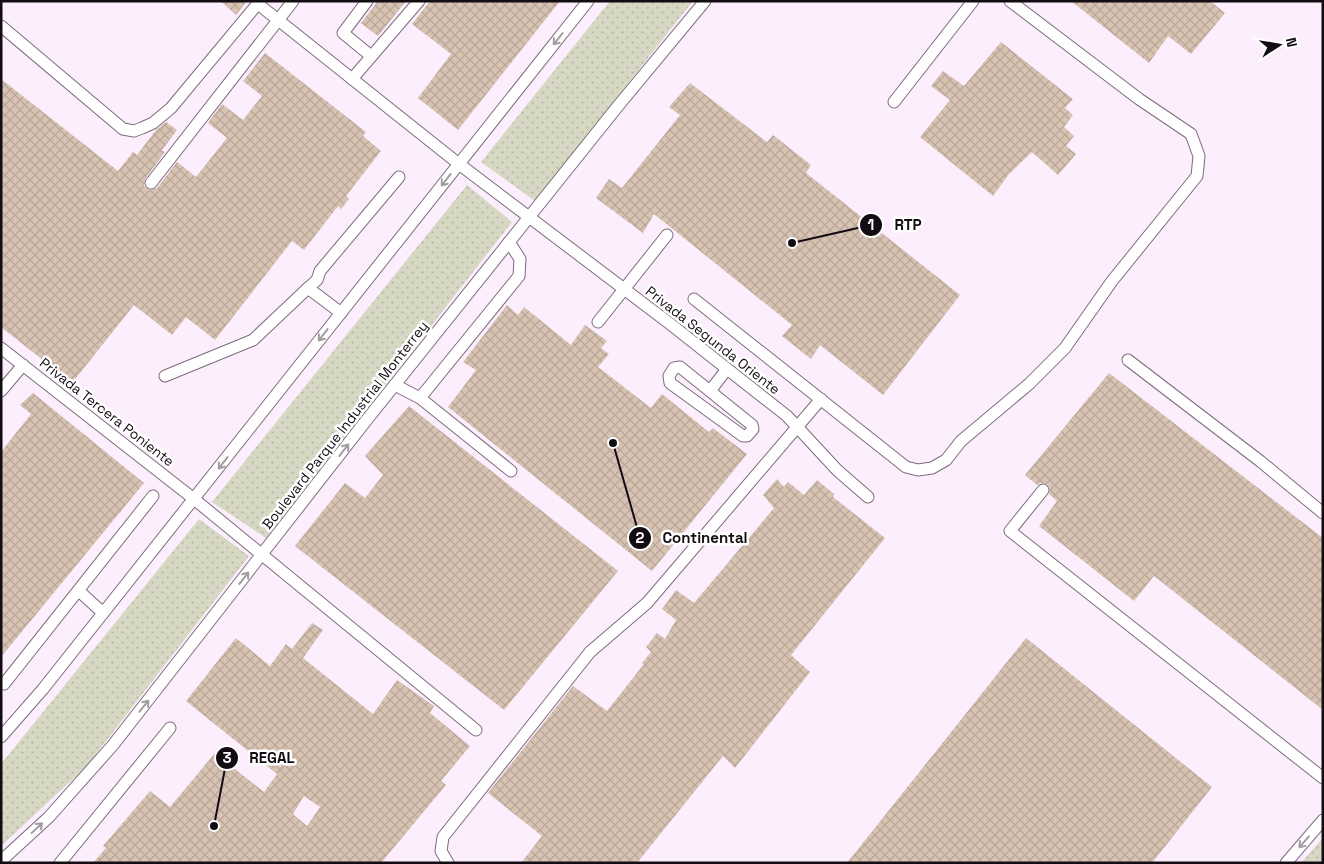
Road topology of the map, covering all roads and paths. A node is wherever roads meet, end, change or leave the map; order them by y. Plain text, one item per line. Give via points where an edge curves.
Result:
1 (293, 1) edge
2 (367, 1) edge
3 (419, 1) edge
4 (588, 1) edge
5 (705, 1) edge
6 (972, 1) edge
7 (1010, 1) edge
8 (259, 3) edge
9 (279, 21) junction
10 (1, 26) edge
11 (371, 56) junction
12 (352, 79) junction
13 (894, 102) dead end
14 (459, 164) junction
15 (399, 177) dead end
16 (151, 183) dead end
17 (529, 217) junction
18 (667, 235) dead end
19 (509, 242) junction
20 (308, 288) junction
21 (622, 288) junction
22 (694, 299) dead end
23 (341, 313) junction
24 (598, 322) dead end
25 (1, 348) edge
26 (1128, 360) dead end
27 (23, 365) junction
28 (727, 369) junction
29 (165, 376) dead end
30 (395, 385) junction
31 (1, 391) edge
32 (710, 391) junction
33 (420, 398) junction
34 (820, 400) junction
35 (798, 428) junction
36 (511, 471) dead end
37 (1043, 490) dead end
38 (154, 496) dead end
39 (868, 497) dead end
40 (194, 499) junction
41 (1323, 513) edge
42 (262, 555) junction
43 (79, 592) junction
44 (103, 613) junction
45 (4, 684) dead end
46 (170, 728) dead end
47 (476, 730) dead end
48 (1, 737) edge
49 (1323, 778) edge
50 (1323, 820) edge
51 (7, 860) edge
52 (60, 863) edge
53 (448, 863) edge
54 (1286, 863) edge

1 - 9 street
2 - 11 street via 343,33
3 - 11 street
4 -> 14 street
5 - 17 street, Boulevard Parque Industrial Monterrey
6 - 13 street
7 - 34 street via 1139,99 1191,134 1199,156 1197,176 1112,281 1065,348 1029,384 961,441 946,460 932,468 918,470 906,467
8 - 9 street, Privada Segunda Oriente
8 - 10 street via 171,108 153,123 134,131 123,129
9 - 12 street, Privada Segunda Oriente
9 - 16 street
11 - 12 street
12 - 14 street, Privada Segunda Oriente
14 - 17 street, Privada Segunda Oriente
14 -> 23 street
15 - 20 street
17 - 19 street, Boulevard Parque Industrial Monterrey
17 - 21 street, Privada Segunda Oriente
18 - 21 street
19 - 30 street, Boulevard Parque Industrial Monterrey
19 - 33 street via 520,259 519,276
20 - 23 street
20 - 29 street via 253,340
21 - 24 street
21 - 28 street, Privada Segunda Oriente
22 - 34 street
23 -> 40 street
25 - 27 street, Privada Tercera Poniente
26 - 41 street
27 - 31 street
27 - 40 street, Privada Tercera Poniente
28 - 32 street
28 - 35 street, Privada Segunda Oriente
30 - 33 street
42 -> 30 street, Boulevard Parque Industrial Monterrey
32 - 32 street via 680,367 674,368 668,376 670,383 747,436 753,429 752,425
33 - 36 street
34 - 35 street
35 - 39 street, Privada Segunda Oriente via 837,470
35 - 53 street via 647,603 590,652 443,837 440,851
37 - 49 street via 1010,531
38 - 43 street
40 - 42 street, Privada Tercera Poniente
40 - 44 street
42 - 47 street, Privada Tercera Poniente
51 -> 42 street, Boulevard Parque Industrial Monterrey via 113,745
43 - 44 street
43 - 45 street
44 - 48 street
46 - 52 street
50 -> 54 street

